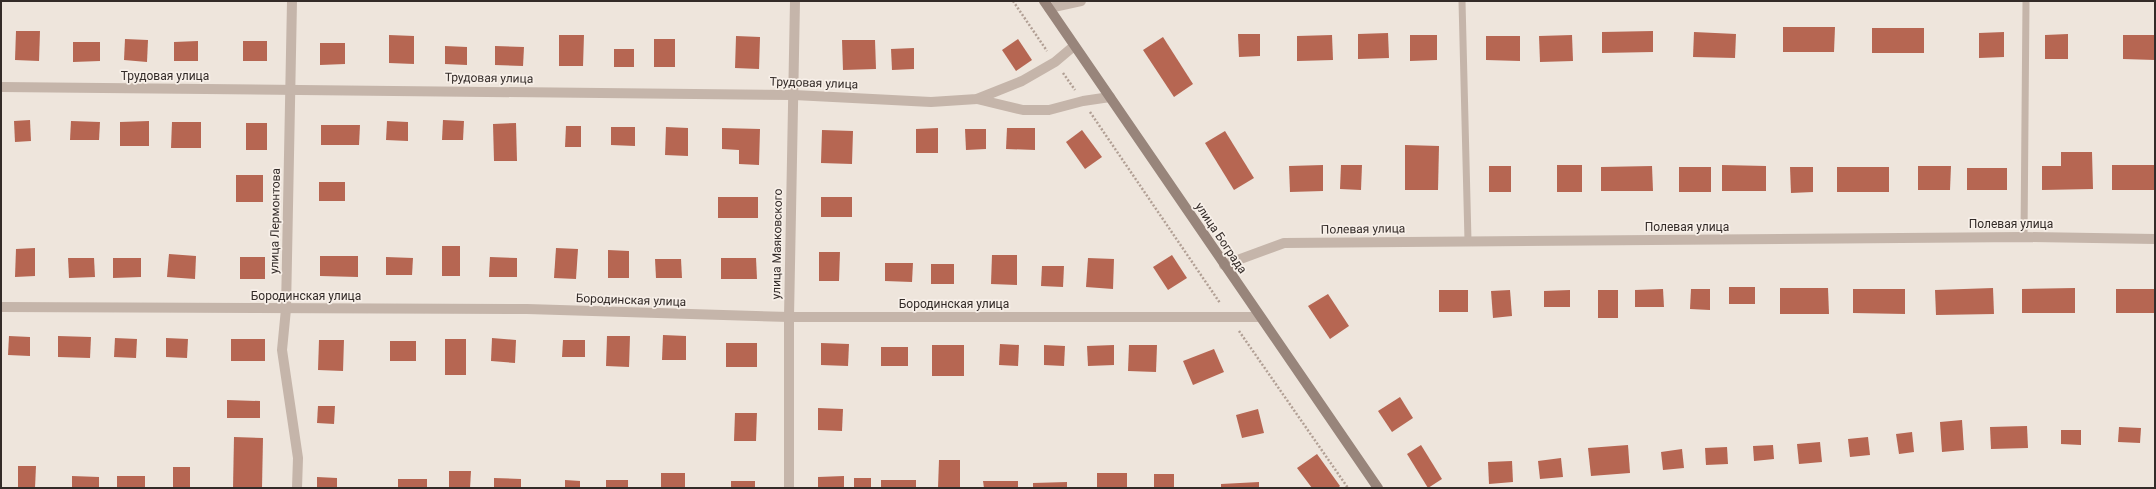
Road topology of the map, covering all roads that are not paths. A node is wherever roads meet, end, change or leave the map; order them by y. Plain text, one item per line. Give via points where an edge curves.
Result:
1 (292, 1) edge
2 (795, 1) edge
3 (1081, 1) edge
4 (1462, 1) edge
5 (2026, 1) edge
6 (1047, 5) edge
7 (1074, 46) junction
8 (1, 87) edge
9 (290, 89) junction
10 (794, 95) junction
11 (1110, 97) junction
12 (977, 99) junction
13 (2024, 237) junction
14 (2155, 239) edge
15 (1468, 241) junction
16 (1224, 265) junction
17 (1, 307) edge
18 (286, 309) junction
19 (789, 317) junction
20 (1260, 317) junction
21 (297, 488) edge
22 (789, 488) edge
23 (1378, 488) edge

1 - 9 street, улица Лермонтова
2 - 10 street, улица Маяковского
3 - 6 street
4 - 15 lane
5 - 13 lane
6 - 7 main road, улица Бограда
7 - 11 main road, улица Бограда
7 - 12 street, Трудовая улица via 1055,62 1022,80
8 - 9 street, Трудовая улица
9 - 10 street, Трудовая улица
9 - 18 street, улица Лермонтова
10 - 12 street, Трудовая улица via 931,102
10 - 19 street, улица Маяковского
11 - 12 street, Трудовая улица via 1049,110 1023,110
11 - 16 main road, улица Бограда
13 - 14 street, Полевая улица
13 - 15 street, Полевая улица
15 - 16 street, Полевая улица via 1284,243
16 - 20 main road, улица Бограда
17 - 18 street, Бородинская улица
18 - 19 street, Бородинская улица via 527,310
18 - 21 street, улица Лермонтова via 282,350 298,458
19 - 20 street, Бородинская улица
19 - 22 street, улица Маяковского
20 - 23 main road, улица Бограда

